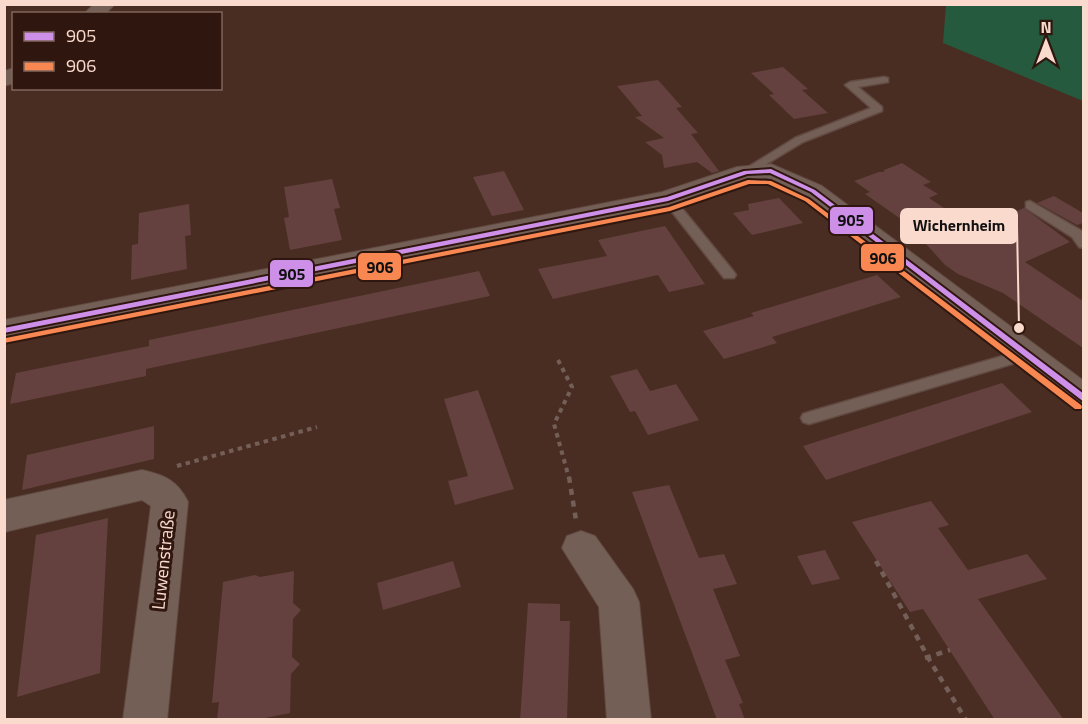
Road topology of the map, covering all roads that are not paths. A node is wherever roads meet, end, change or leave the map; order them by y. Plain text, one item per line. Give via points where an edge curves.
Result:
1 (884, 80) dead end
2 (755, 171) junction
3 (668, 199) junction
4 (1030, 205) dead end
5 (1083, 244) edge
6 (729, 275) dead end
7 (4, 331) edge
8 (1027, 354) junction
9 (1083, 399) edge
10 (809, 418) dead end
11 (4, 516) edge
12 (581, 548) road end
13 (145, 720) edge
14 (629, 720) edge

1 - 2 lane via 850,86 878,109 799,140
2 - 3 street
2 - 8 street via 784,175 813,191
3 - 6 lane
3 - 7 street
4 - 5 lane via 1077,234
8 - 9 street
8 - 10 lane
11 - 13 street, Luwenstraße via 142,485 158,488 170,502
12 - 14 street via 619,602

